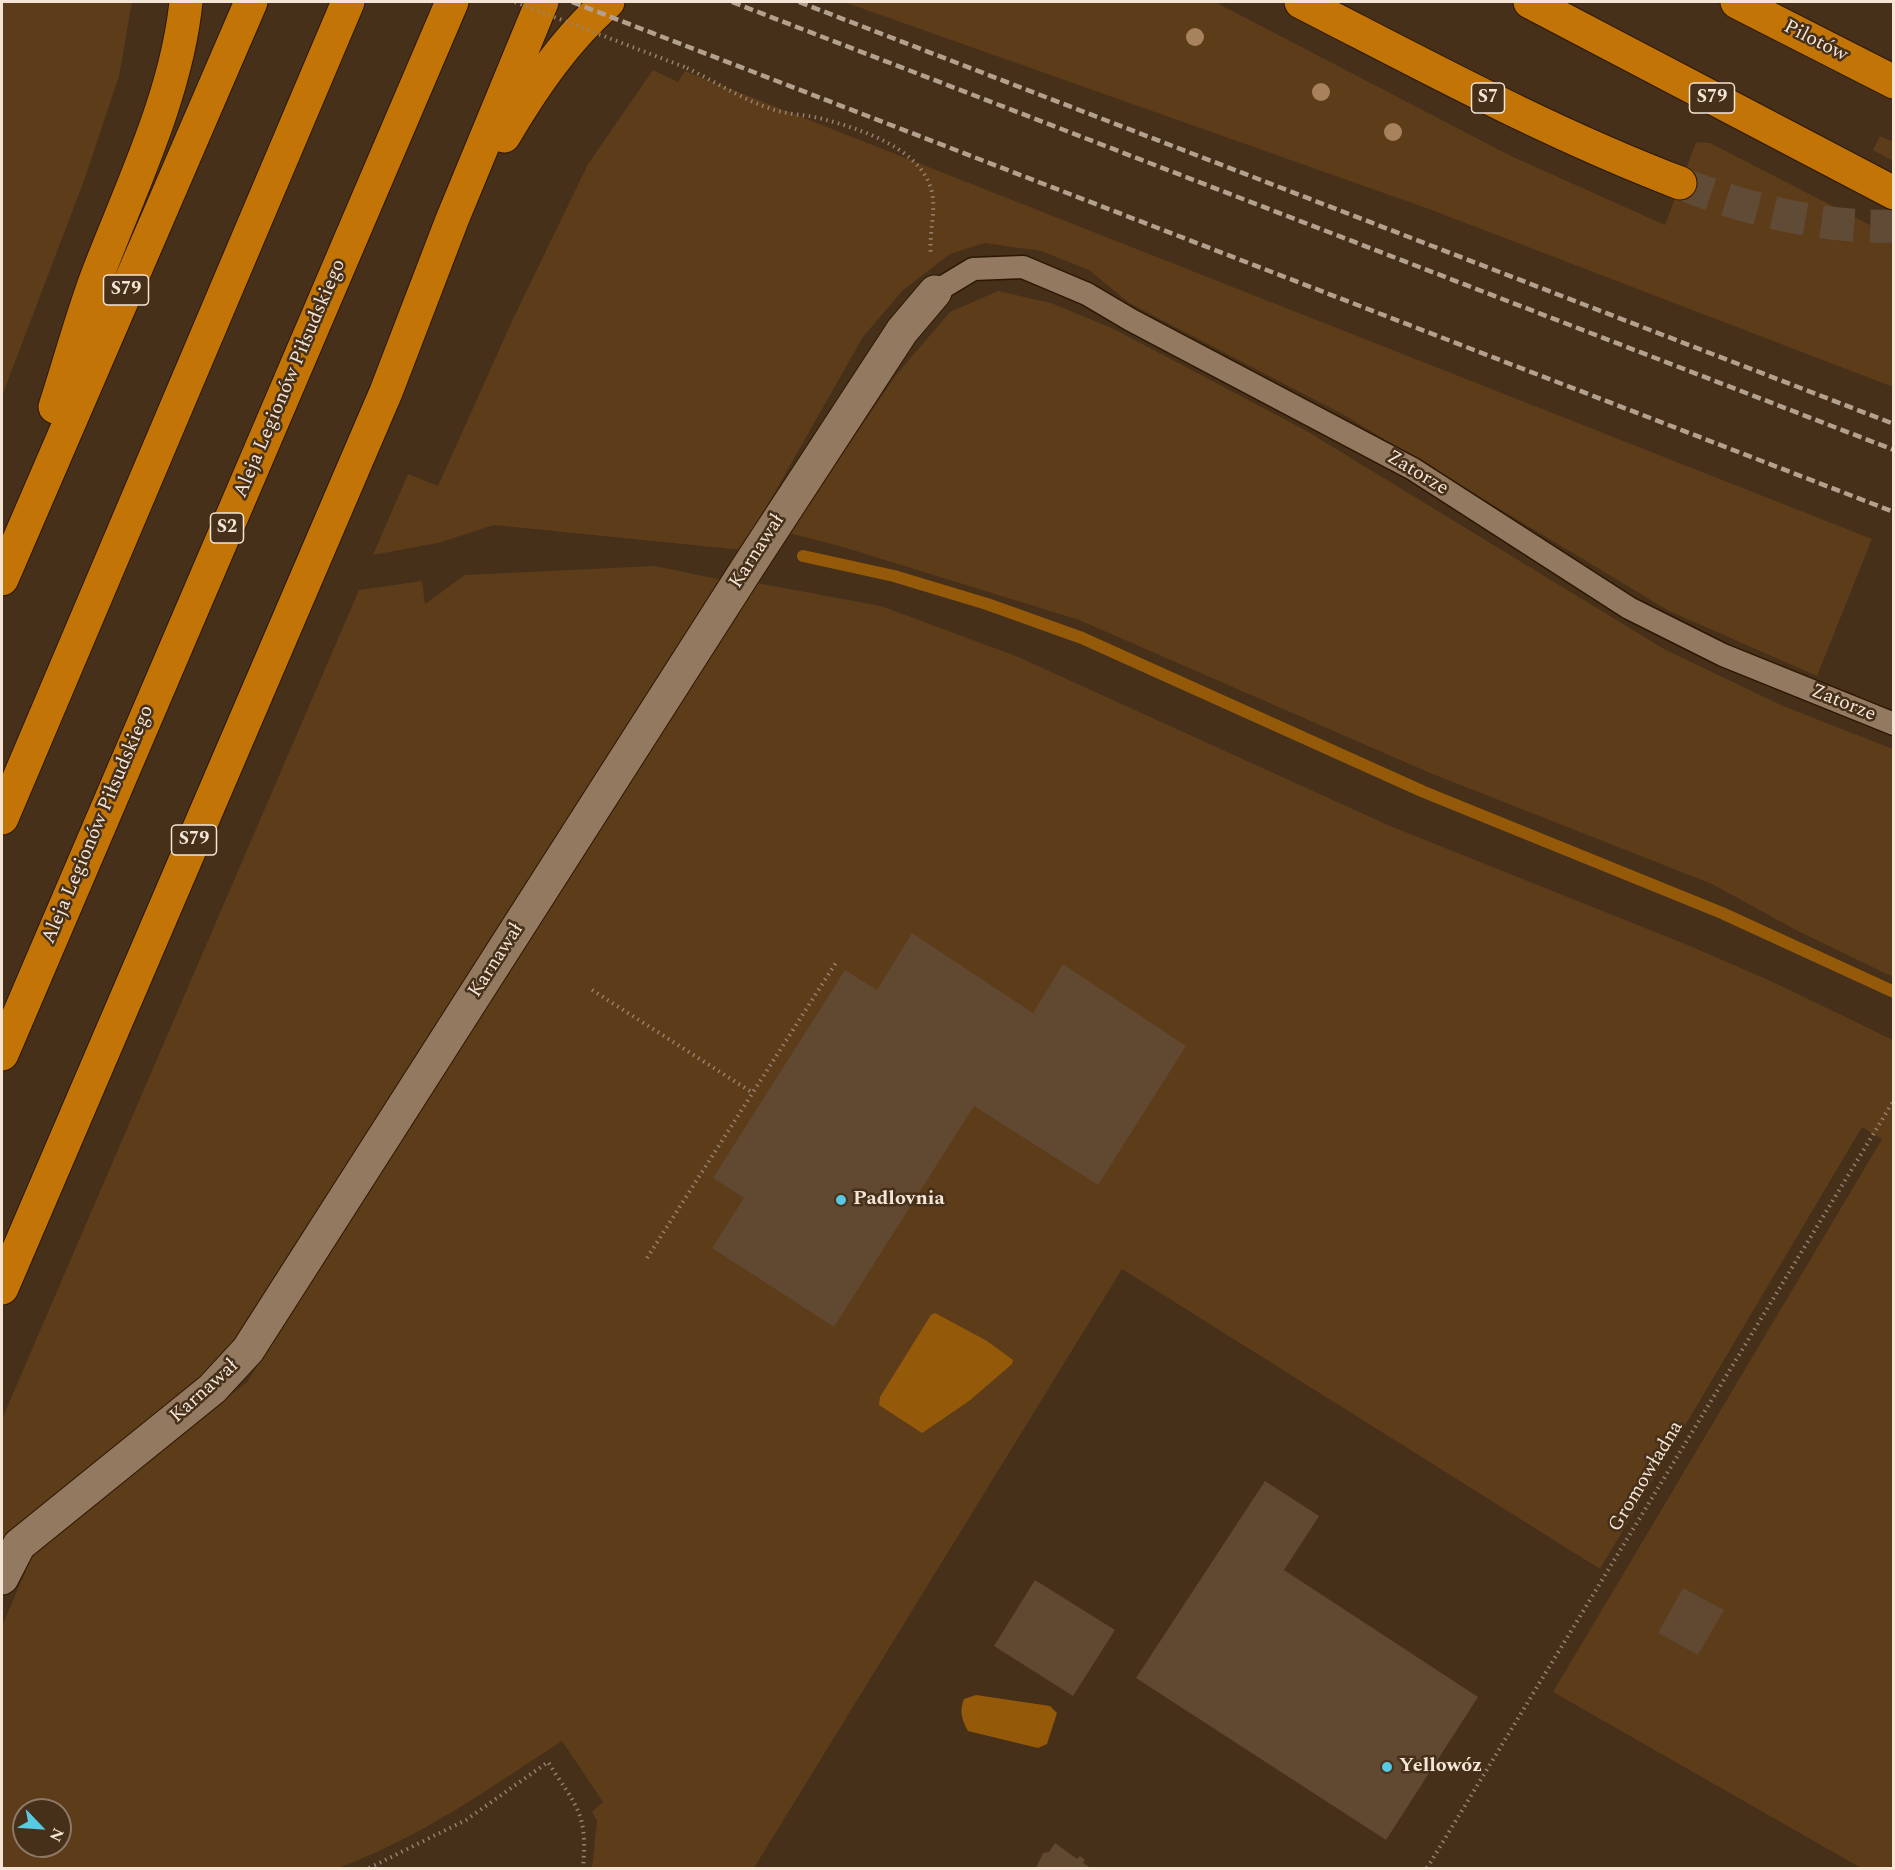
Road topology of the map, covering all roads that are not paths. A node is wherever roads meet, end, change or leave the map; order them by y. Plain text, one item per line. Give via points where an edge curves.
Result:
1 (186, 2) edge
2 (251, 2) edge
3 (348, 2) edge
4 (452, 2) edge
5 (542, 2) edge
6 (608, 2) edge
7 (1301, 2) edge
8 (1530, 2) edge
9 (1737, 2) edge
10 (1893, 82) edge
11 (1680, 183) tunnel mouth
12 (1893, 193) edge
13 (452, 219) junction
14 (935, 292) joint
15 (2, 578) edge
16 (1893, 724) edge
17 (2, 818) edge
18 (2, 1054) edge
19 (2, 1288) edge
20 (2, 1578) edge

1 - 15 highway via 182,40 164,104 96,279
2 - 15 highway, S79
3 - 17 highway
4 - 18 highway, Aleja Legionów Piłsudskiego / S2
5 - 13 highway
6 - 13 highway, S79 via 531,90
7 - 11 highway, S7 via 1533,120
8 - 12 highway, S79
9 - 10 highway, Pilotów
13 - 19 highway, S79 via 386,392
14 - 16 lane, Zatorze via 973,268 1023,267 1087,294 1413,469 1629,608 1723,655
14 - 20 street, Karnawał via 902,331 748,567 248,1350 212,1389 19,1545

